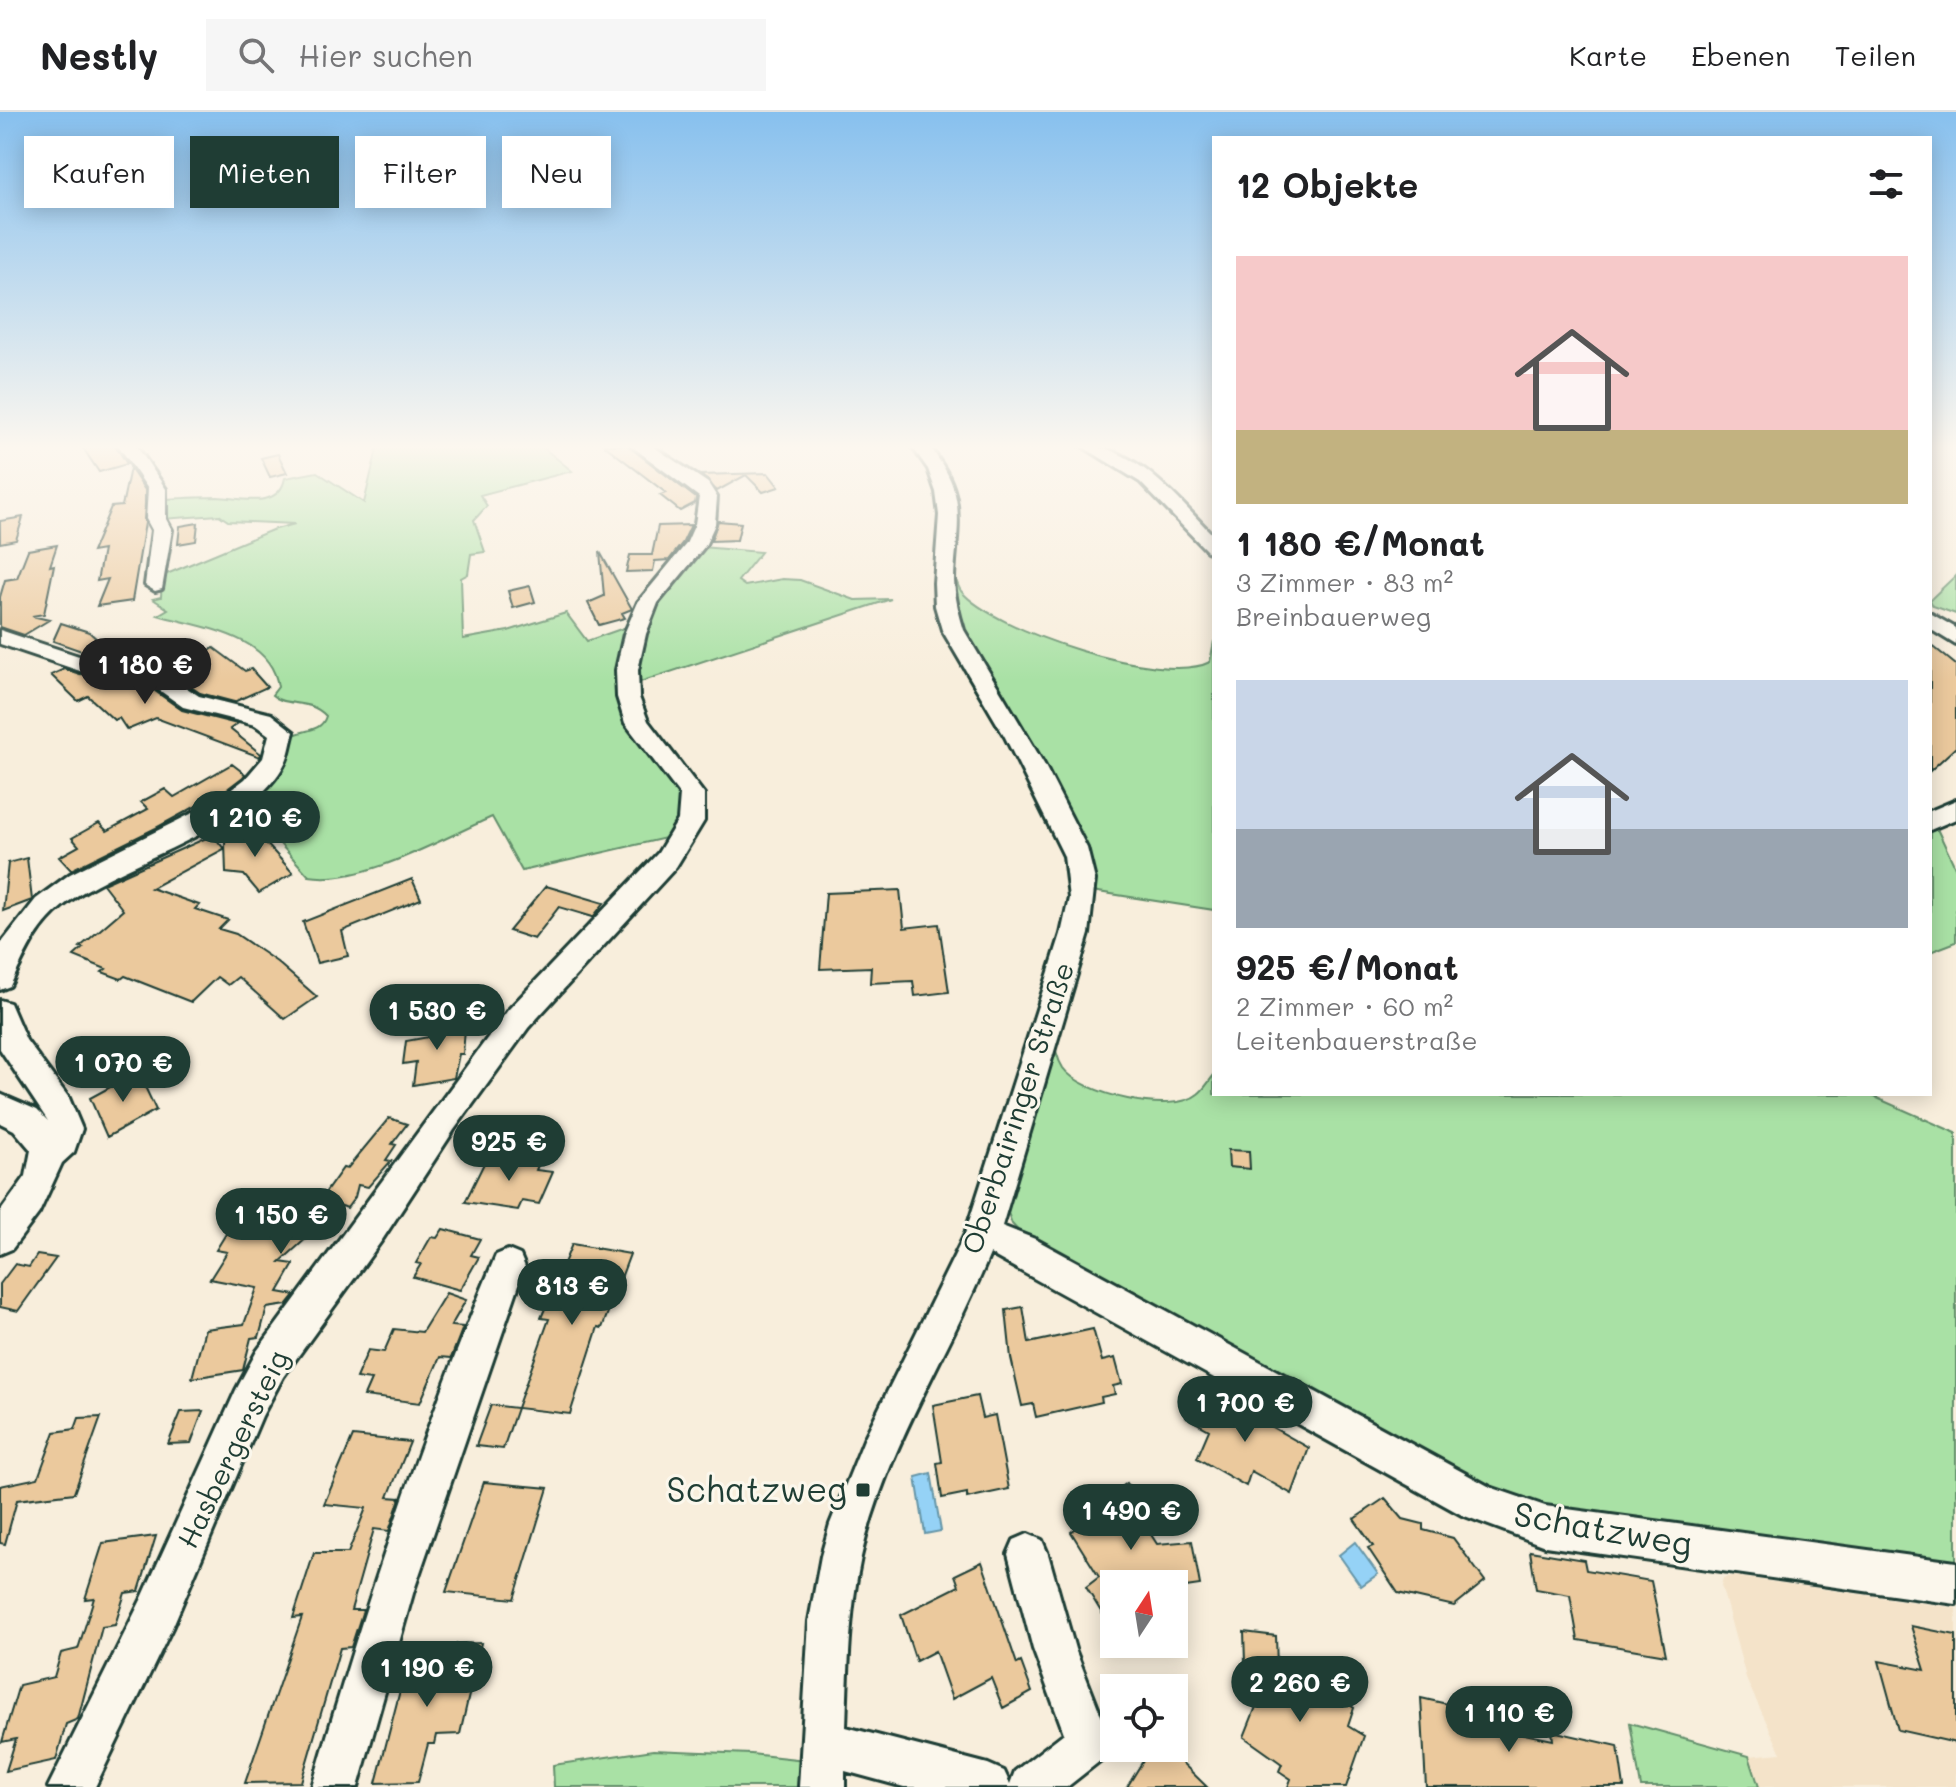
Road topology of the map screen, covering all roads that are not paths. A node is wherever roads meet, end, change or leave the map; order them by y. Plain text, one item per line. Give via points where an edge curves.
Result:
1 (158, 523) edge
2 (705, 523) edge
3 (949, 523) edge
4 (1191, 523) edge
5 (1212, 545) edge
6 (155, 585) dead end
7 (1932, 613) edge
8 (1932, 614) edge
9 (1956, 618) edge
10 (0, 637) edge
11 (1956, 638) edge
12 (1956, 809) edge
13 (1932, 820) edge
14 (0, 978) edge
15 (0, 1012) edge
16 (0, 1108) edge
17 (49, 1154) junction
18 (982, 1234) junction
19 (0, 1238) edge
20 (508, 1267) dead end
21 (1028, 1554) dead end
22 (1956, 1583) edge
23 (824, 1743) junction
24 (71, 1787) edge
25 (335, 1787) edge
26 (822, 1787) edge
27 (988, 1787) edge
28 (1031, 1787) edge

1 - 6 street via 162,530
2 - 24 street, Hasbergersteig via 695,546 648,602 627,670 628,697 637,723 692,794 691,821 667,860 518,1019 270,1364
3 - 18 street, Oberbairinger Straße via 948,619 1028,757 1071,843 1083,883 1073,936
4 - 5 street
7 - 9 street
8 - 11 street
10 - 14 street via 80,664 141,668 191,702 263,719 282,732 265,772 234,801 53,899 25,931
12 - 13 street
15 - 17 street via 17,1052 57,1105 66,1126 66,1138
16 - 17 street via 26,1120
17 - 19 street via 34,1192
18 - 22 street, Schatzweg via 1023,1251 1512,1516 1545,1526
18 - 23 street, Oberbairinger Straße via 851,1523 839,1561 831,1607
20 - 25 street via 406,1543
21 - 28 street via 1063,1680 1089,1741
23 - 26 street, Oberbairinger Straße
23 - 27 street

